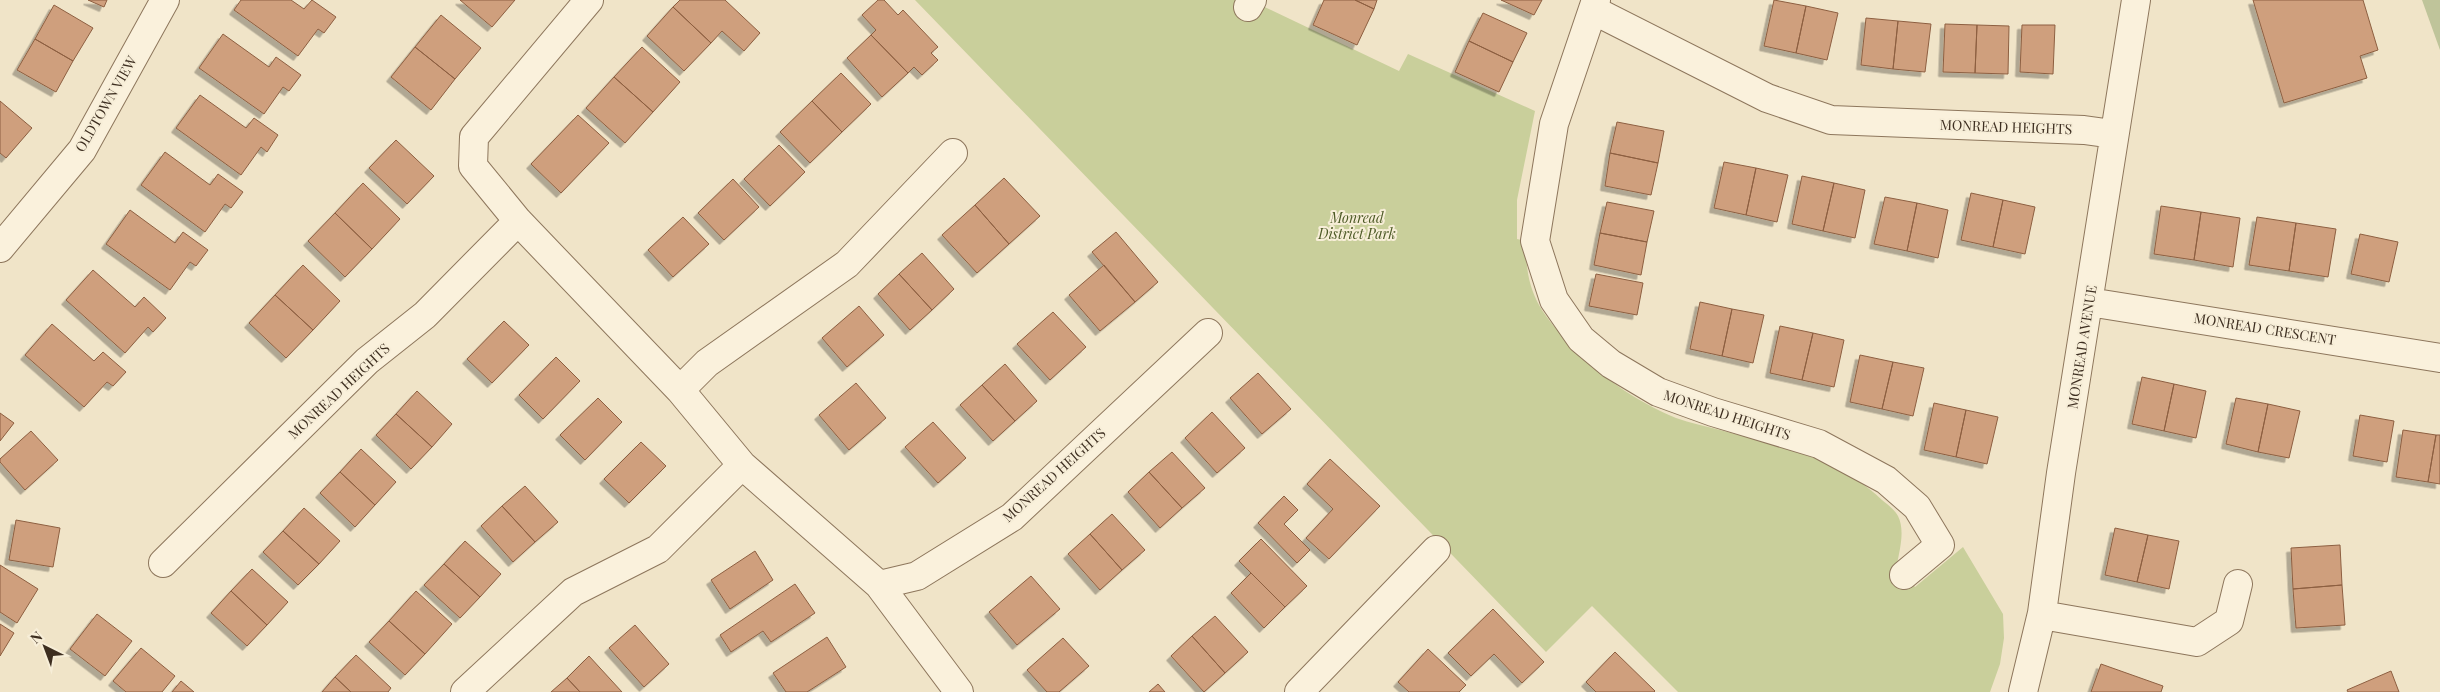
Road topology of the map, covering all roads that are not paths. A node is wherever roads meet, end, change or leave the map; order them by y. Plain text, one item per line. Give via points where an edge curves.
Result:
1 (165, 0) edge
2 (590, 0) edge
3 (2136, 0) edge
4 (1594, 5) edge
5 (2114, 134) junction
6 (953, 153) dead end
7 (518, 221) junction
8 (0, 248) edge
9 (2089, 302) junction
10 (1208, 333) dead end
11 (2440, 358) edge
12 (680, 390) junction
13 (742, 465) junction
14 (1436, 550) dead end
15 (162, 563) dead end
16 (1904, 575) dead end
17 (2238, 584) dead end
18 (879, 585) junction
19 (2042, 616) junction
20 (465, 692) edge
21 (958, 692) edge
22 (1299, 692) edge
23 (2023, 692) edge

1 - 8 street, OLDTOWN VIEW via 82,150
2 - 7 street via 474,137 473,166
3 - 5 street, MONREAD AVENUE
4 - 5 street, MONREAD HEIGHTS via 1767,98 1831,120 2084,130
4 - 16 street, MONREAD HEIGHTS via 1554,124 1535,242 1554,300 1581,339 1611,364 1658,392 1819,444 1886,480 1917,507 1940,545
5 - 9 street, MONREAD AVENUE
6 - 12 street via 846,264 707,363
7 - 12 street
7 - 15 street, MONREAD HEIGHTS via 424,315 367,361
9 - 11 street, MONREAD CRESCENT
9 - 19 street, MONREAD AVENUE
10 - 18 street, MONREAD HEIGHTS via 1012,517 917,576
12 - 13 street
13 - 18 street
13 - 20 street via 658,549 573,592
14 - 22 street
17 - 19 street via 2229,621 2197,642
18 - 21 street
19 - 23 street, MONREAD AVENUE

